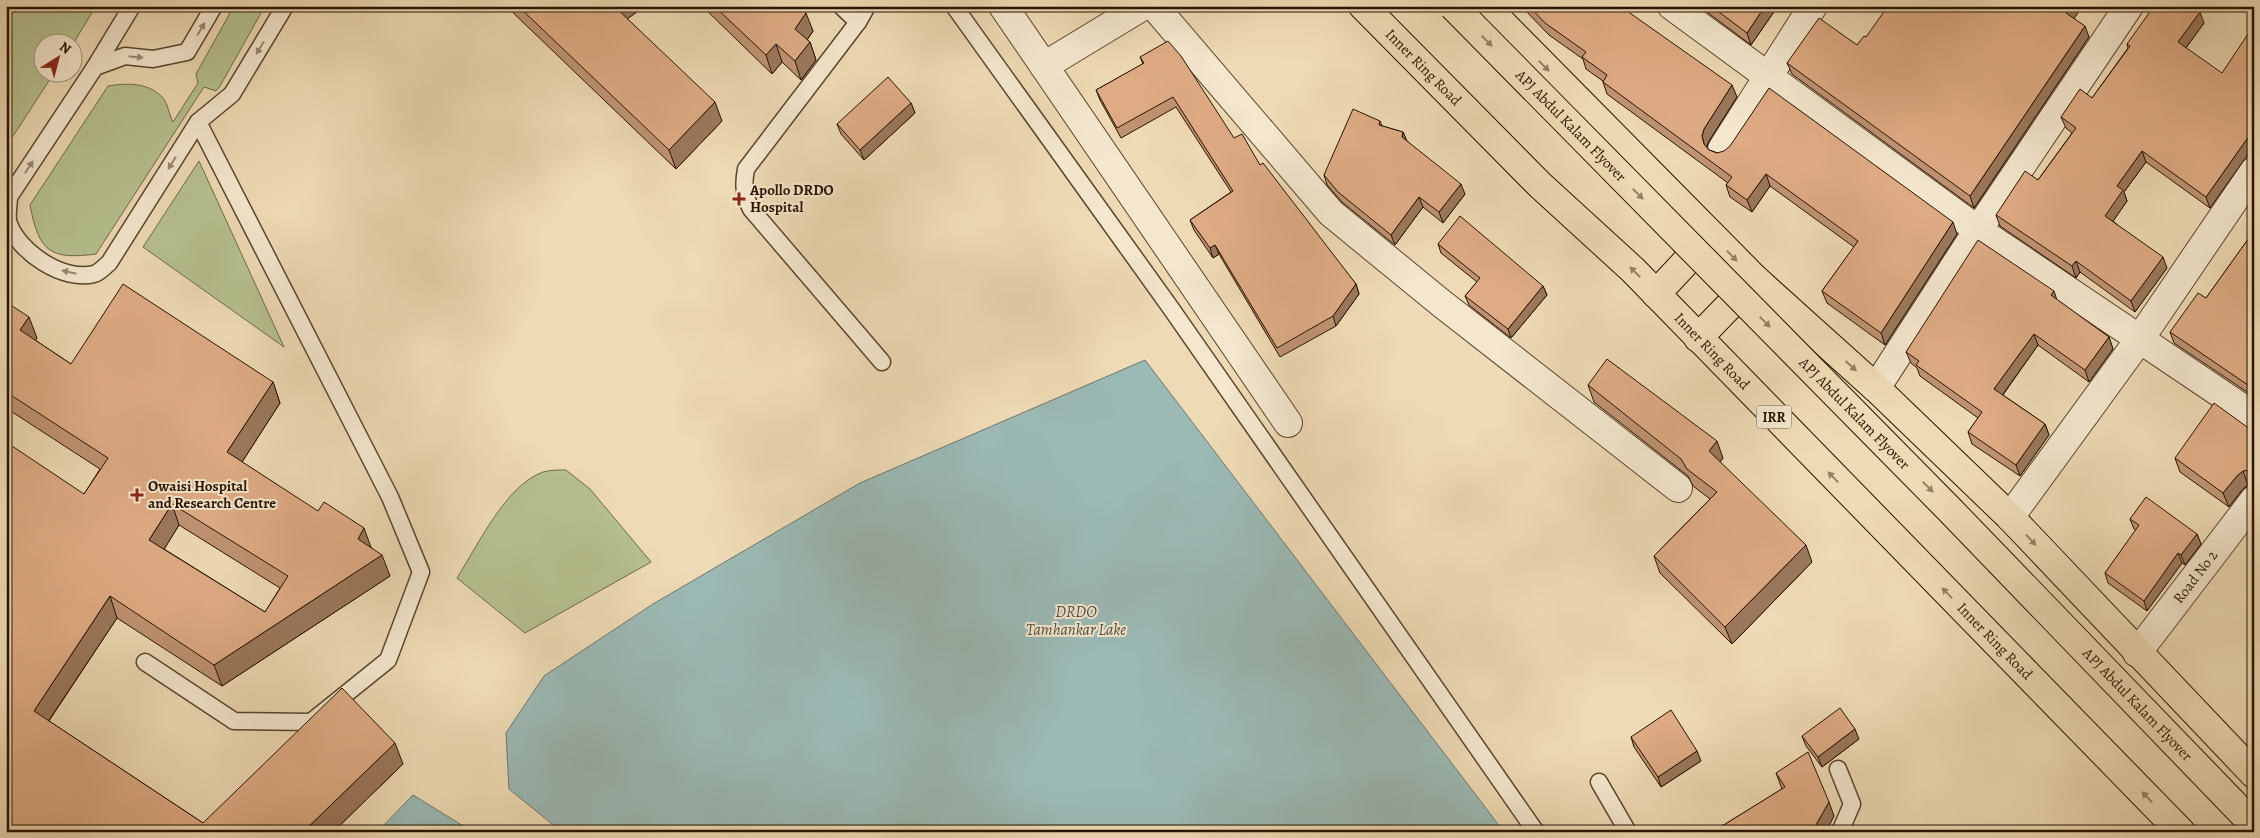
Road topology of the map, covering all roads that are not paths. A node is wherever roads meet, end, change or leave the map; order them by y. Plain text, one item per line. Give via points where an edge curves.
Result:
1 (132, 6) edge
2 (214, 6) edge
3 (285, 6) edge
4 (841, 6) edge
5 (867, 6) edge
6 (954, 6) edge
7 (1003, 6) edge
8 (1143, 6) edge
9 (1154, 6) edge
10 (1363, 6) edge
11 (1453, 6) edge
12 (1485, 6) edge
13 (1672, 6) edge
14 (1813, 6) edge
15 (2129, 6) edge
16 (858, 22) junction
17 (1044, 66) junction
18 (95, 67) junction
19 (1768, 77) junction
20 (198, 122) junction
21 (1722, 150) edge
22 (2254, 171) edge
23 (8, 200) edge
24 (1978, 230) junction
25 (1711, 235) junction
26 (1755, 279) junction
27 (1656, 294) junction
28 (1698, 338) junction
29 (2140, 340) junction
30 (882, 362) dead end
31 (1876, 388) junction
32 (2254, 416) edge
33 (1288, 423) dead end
34 (1678, 488) dead end
35 (2254, 500) edge
36 (2010, 517) junction
37 (2137, 653) junction
38 (144, 662) dead end
39 (1838, 769) dead end
40 (2254, 774) edge
41 (1599, 782) dead end
42 (2254, 825) edge
43 (1536, 832) edge
44 (1628, 832) edge
45 (1840, 832) edge
46 (2181, 832) edge

1 - 18 lane
18 -> 2 lane via 125,56 153,59 187,52
3 -> 20 lane via 232,94
4 - 16 lane
5 - 16 lane
6 - 43 lane via 1170,307
7 - 17 street
8 - 17 street
9 - 34 street via 1331,213
27 -> 10 main road, Inner Ring Road / IRR via 1540,185
11 -> 42 main road, APJ Abdul Kalam Flyover, bridge via 1948,508
12 -> 25 main road
13 - 19 street
14 - 19 street
15 - 24 street
16 - 30 lane via 746,169 743,183 751,209
17 - 33 street
23 -> 18 lane
19 - 21 street
19 - 24 street
20 -> 23 lane via 109,263 95,274 53,269 31,254 8,223
20 - 38 lane via 390,497 421,572 388,660 310,722 234,721
22 - 29 street
24 - 29 street
24 - 31 street
25 -> 26 main road
25 - 27 main road
26 - 28 main road
26 -> 31 main road
27 - 28 main road, Inner Ring Road / IRR
46 -> 28 main road, Inner Ring Road / IRR
29 - 32 street
29 - 36 street
31 - 36 main road
35 - 37 street, Road No 2
36 -> 37 main road
37 - 40 main road
39 - 45 lane via 1852,804
41 - 44 lane

